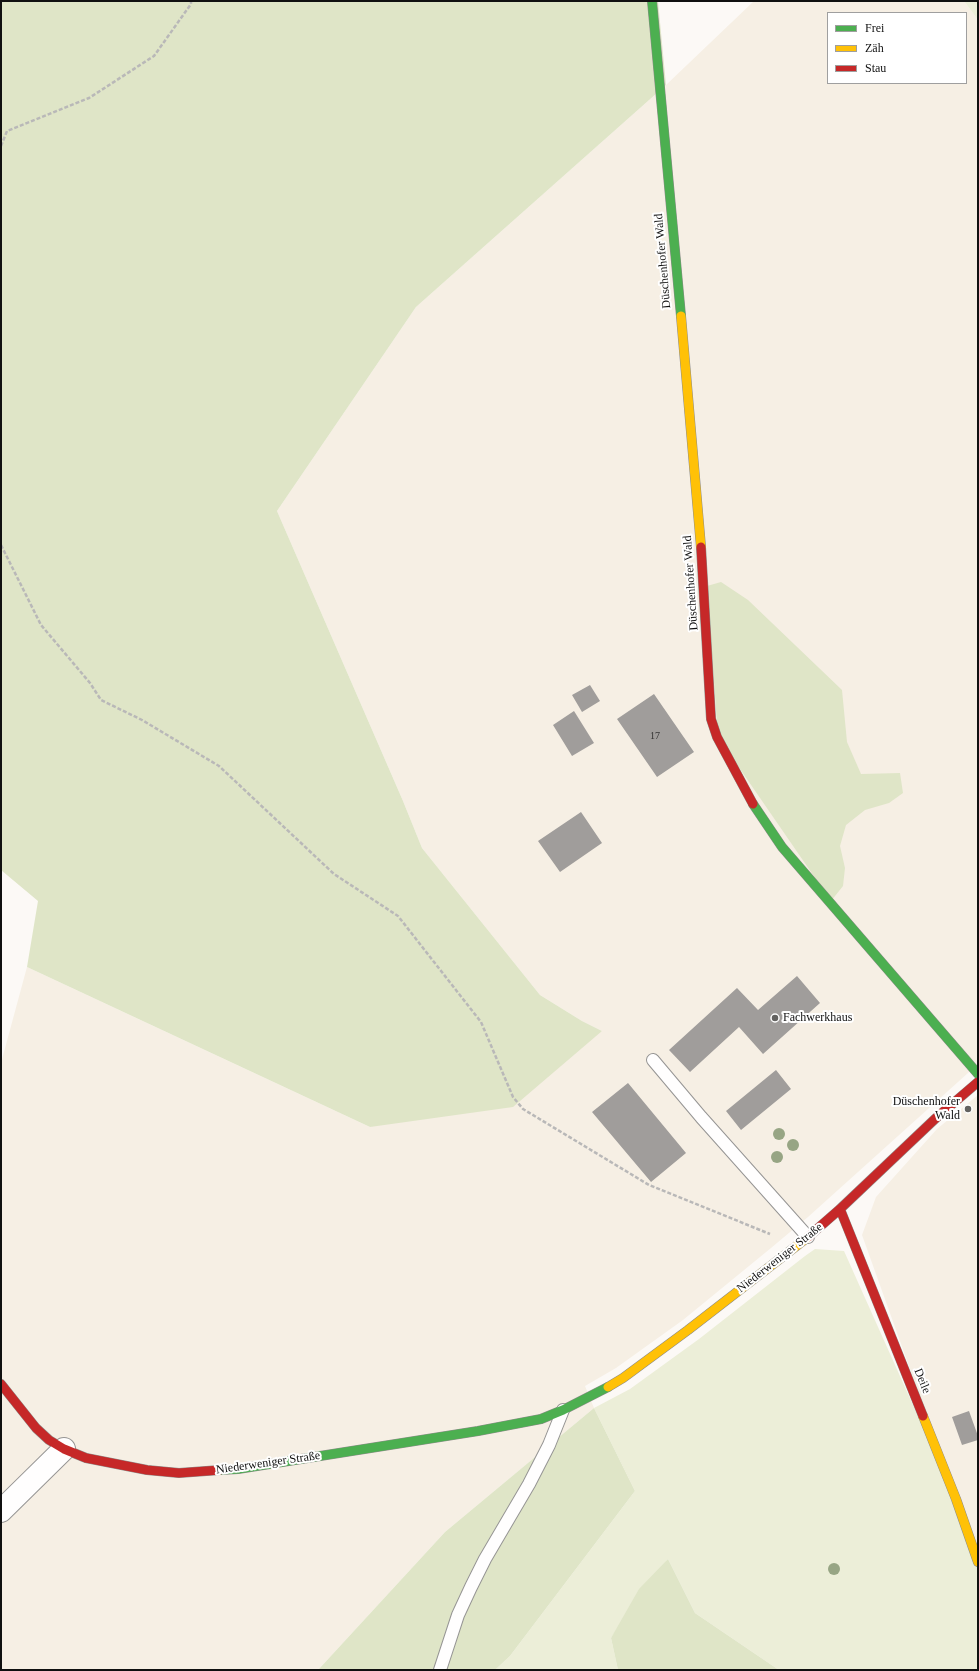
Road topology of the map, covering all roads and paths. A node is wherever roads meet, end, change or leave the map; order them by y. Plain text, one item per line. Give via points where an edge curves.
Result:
1 (191, 1) edge
2 (652, 1) edge
3 (1, 146) edge
4 (1, 545) edge
5 (653, 1060) dead end
6 (978, 1074) edge
7 (978, 1082) edge
8 (840, 1209) junction
9 (808, 1237) junction
10 (798, 1245) junction
11 (1, 1384) edge
12 (563, 1410) junction
13 (64, 1449) junction
14 (1, 1511) edge
15 (978, 1562) edge
16 (440, 1670) edge

1 - 3 path via 154,56 89,98 6,131
2 - 6 street, Düschenhofer Wald via 700,523 711,719 748,798 782,847
4 - 10 path via 41,625 90,683 101,700 142,720 219,766 334,874 398,916 481,1022 513,1097 523,1109 649,1185
5 - 9 lane
7 - 8 street, Niederweniger Straße
8 - 9 street, Niederweniger Straße
8 - 15 street, Deile via 956,1498
9 - 10 street, Niederweniger Straße
10 - 12 street, Niederweniger Straße via 623,1378
11 - 13 street, Niederweniger Straße via 36,1428
12 - 13 street, Niederweniger Straße via 520,1424 238,1469 179,1473 147,1470 92,1459
12 - 16 lane via 532,1478 471,1587 458,1615
13 - 14 street

